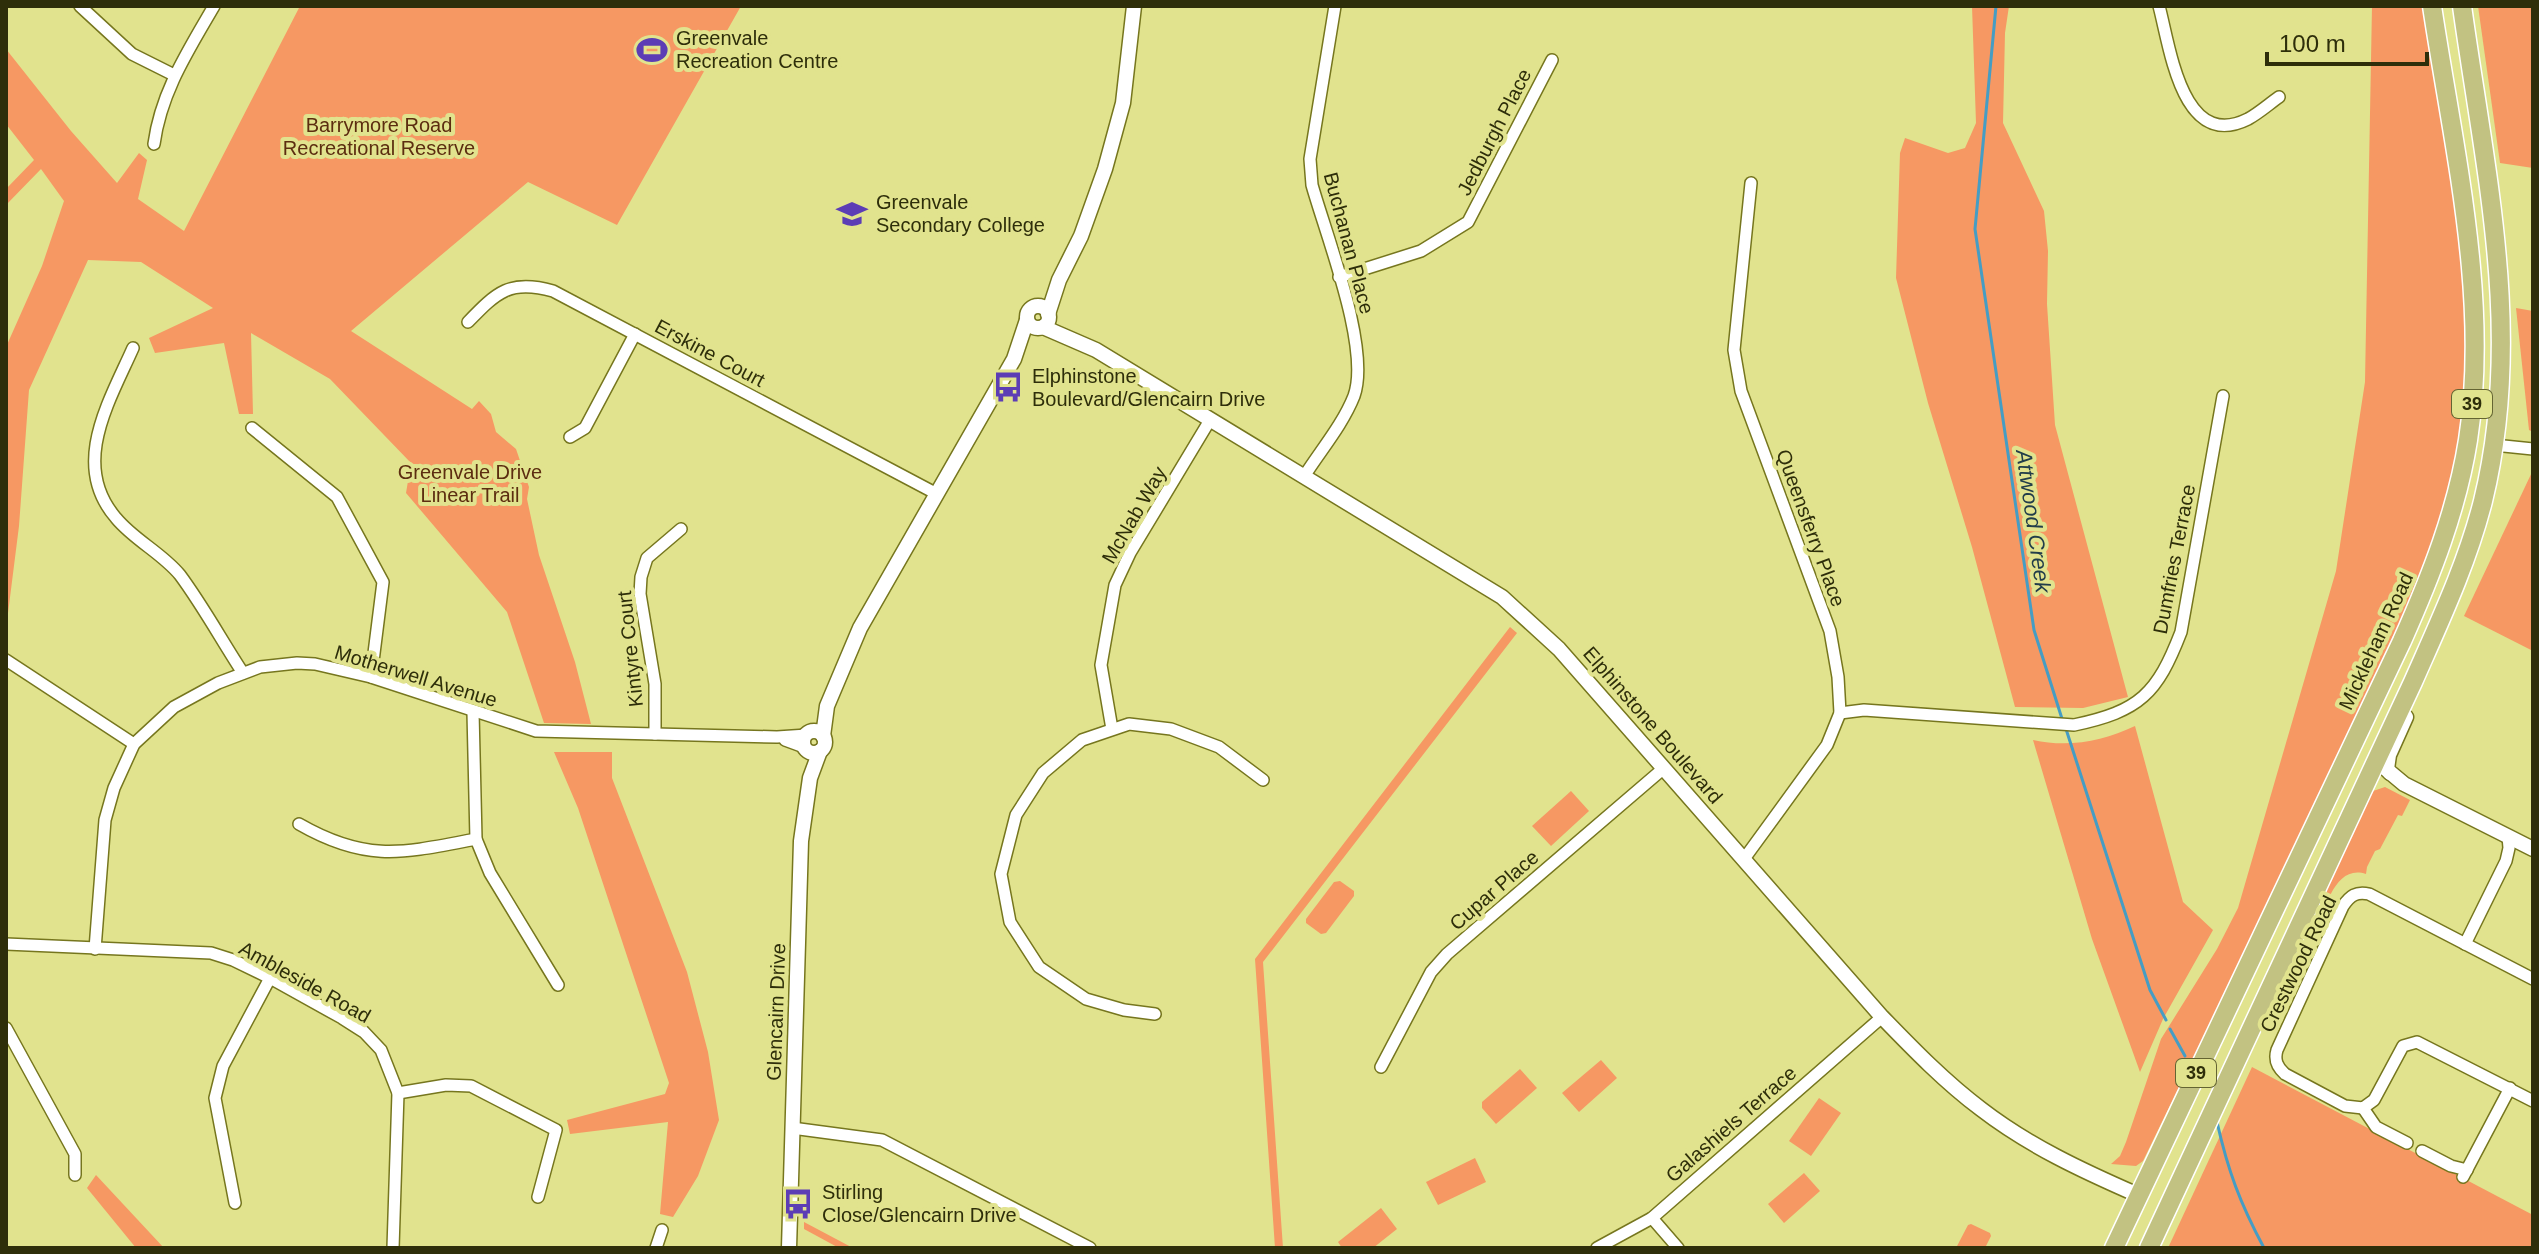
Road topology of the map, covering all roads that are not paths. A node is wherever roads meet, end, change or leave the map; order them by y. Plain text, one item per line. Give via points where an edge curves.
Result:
1 (80, 6) edge
2 (214, 6) edge
3 (1134, 6) edge
4 (1335, 6) edge
5 (2159, 6) edge
6 (2432, 6) edge
7 (2462, 6) edge
8 (1552, 60) dead end
9 (174, 75) junction
10 (2279, 97) dead end
11 (154, 144) dead end
12 (1751, 183) dead end
13 (1339, 277) junction
14 (1059, 280) junction
15 (1031, 314) junction
16 (1045, 321) junction
17 (468, 322) dead end
18 (635, 334) junction
19 (133, 348) dead end
20 (1014, 359) junction
21 (2223, 396) dead end
22 (1210, 420) junction
23 (252, 428) dead end
24 (570, 437) dead end
25 (2494, 445) junction
26 (2533, 449) edge
27 (1305, 475) junction
28 (937, 494) junction
29 (681, 529) dead end
30 (6, 660) edge
31 (243, 673) junction
32 (371, 677) junction
33 (473, 712) junction
34 (1840, 713) junction
35 (1112, 729) junction
36 (655, 734) junction
37 (812, 742) junction
38 (134, 744) junction
39 (2383, 767) junction
40 (1664, 768) junction
41 (2336, 779) junction
42 (1263, 780) dead end
43 (2404, 784) junction
44 (2363, 790) junction
45 (299, 824) dead end
46 (2508, 836) junction
47 (476, 839) junction
48 (2533, 849) edge
49 (1744, 859) junction
50 (6, 944) edge
51 (2465, 944) junction
52 (95, 949) junction
53 (270, 978) junction
54 (2533, 979) edge
55 (558, 985) dead end
56 (1155, 1014) dead end
57 (1882, 1017) junction
58 (6, 1028) edge
59 (11, 1050) edge
60 (1381, 1067) dead end
61 (2510, 1088) junction
62 (398, 1093) junction
63 (2533, 1101) edge
64 (2363, 1108) junction
65 (792, 1128) junction
66 (2407, 1143) dead end
67 (2422, 1151) dead end
68 (75, 1175) dead end
69 (2138, 1195) junction
70 (538, 1197) dead end
71 (235, 1203) dead end
72 (1652, 1218) junction
73 (662, 1230) dead end
74 (393, 1248) edge
75 (656, 1248) edge
76 (789, 1248) edge
77 (1090, 1248) edge
78 (1597, 1248) edge
79 (1678, 1248) edge
80 (2114, 1248) edge
81 (2149, 1248) edge

1 - 9 street via 132,54
2 - 9 street
3 - 14 street, Glencairn Drive via 1123,103 1105,169
4 - 13 street, Buchanan Place via 1310,159 1312,185
5 - 10 street via 2182,95 2197,114 2230,125
6 - 41 main road, Mickleham Road / 39 via 2473,295 2472,406 2459,482 2431,573
7 - 25 main road, 39 via 2500,284 2503,355
8 - 13 street, Jedburgh Place via 1468,222 1421,251
9 - 11 street
12 - 34 street, Queensferry Place via 1734,350 1741,391 1830,631
13 - 27 street, Buchanan Place via 1357,339 1354,395
14 - 15 street, Glencairn Drive
14 - 16 street, Glencairn Drive
15 - 16 street, Elphinstone Boulevard via 1031,326
15 - 20 street, Glencairn Drive
16 - 20 street, Glencairn Drive
16 - 22 street, Elphinstone Boulevard
17 - 18 street, Erskine Court via 509,287 530,284
18 - 24 street via 585,428
18 - 28 street, Erskine Court
19 - 31 street via 100,423 94,473 117,520 178,574
20 - 28 street, Glencairn Drive
21 - 34 street, Dumfries Terrace via 2181,632 2152,689 2129,708 2074,725 1864,710
22 - 27 street, Elphinstone Boulevard
22 - 35 street, McNab Way via 1115,585 1101,665
23 - 32 street via 337,497 383,582
25 - 26 street
25 - 39 main road, 39 via 2476,528
27 - 40 street, Elphinstone Boulevard via 1502,597 1559,649
28 - 37 street, Glencairn Drive via 860,628
29 - 36 street, Kintyre Court via 647,558 641,577 655,684
30 - 38 street
31 - 32 street, Motherwell Avenue via 297,663
31 - 38 street, Motherwell Avenue via 174,707
32 - 33 street, Motherwell Avenue
33 - 36 street, Motherwell Avenue via 536,731
33 - 47 street
34 - 49 street, Queensferry Place via 1804,781
35 - 42 street via 1129,724 1171,729 1219,747
35 - 56 street via 1082,740 1043,773 1016,815 1001,874 1010,922 1039,967 1086,999
36 - 37 street, Motherwell Avenue
37 - 65 street, Glencairn Drive via 801,841
38 - 52 street, Motherwell Avenue via 105,820
39 - 41 main road via 2363,758
39 - 43 street
39 - 44 main road, 39
40 - 49 street, Elphinstone Boulevard
40 - 60 street, Cupar Place via 1447,954 1431,972
41 - 69 main road, Mickleham Road / 39
43 - 44 street via 2385,780
43 - 46 street
44 - 81 main road, 39
45 - 47 street via 357,850 391,853
46 - 48 street
46 - 51 street via 2506,861
47 - 55 street via 490,873
49 - 57 street, Elphinstone Boulevard
50 - 52 street, Ambleside Road
51 - 54 street, Crestwood Road
51 - 64 street, Crestwood Road via 2369,894 2350,897 2276,1058 2285,1074 2345,1106
52 - 53 street, Ambleside Road via 211,953
53 - 62 street, Ambleside Road via 364,1032 381,1050
53 - 71 street via 223,1066 215,1098
57 - 69 street, Elphinstone Boulevard via 1982,1110 2067,1163
57 - 72 street, Galashiels Terrace
58 - 59 street
59 - 68 street via 75,1154
61 - 63 street
61 - 64 street via 2412,1042 2399,1050 2374,1100
61 - 67 street via 2465,1173
62 - 70 street via 471,1086 556,1130
62 - 74 street, Ambleside Road
64 - 66 street via 2376,1127
65 - 76 street, Glencairn Drive
65 - 77 street via 882,1140
69 - 80 main road, Mickleham Road / 39
72 - 78 street, Galashiels Terrace
72 - 79 street
73 - 75 street

